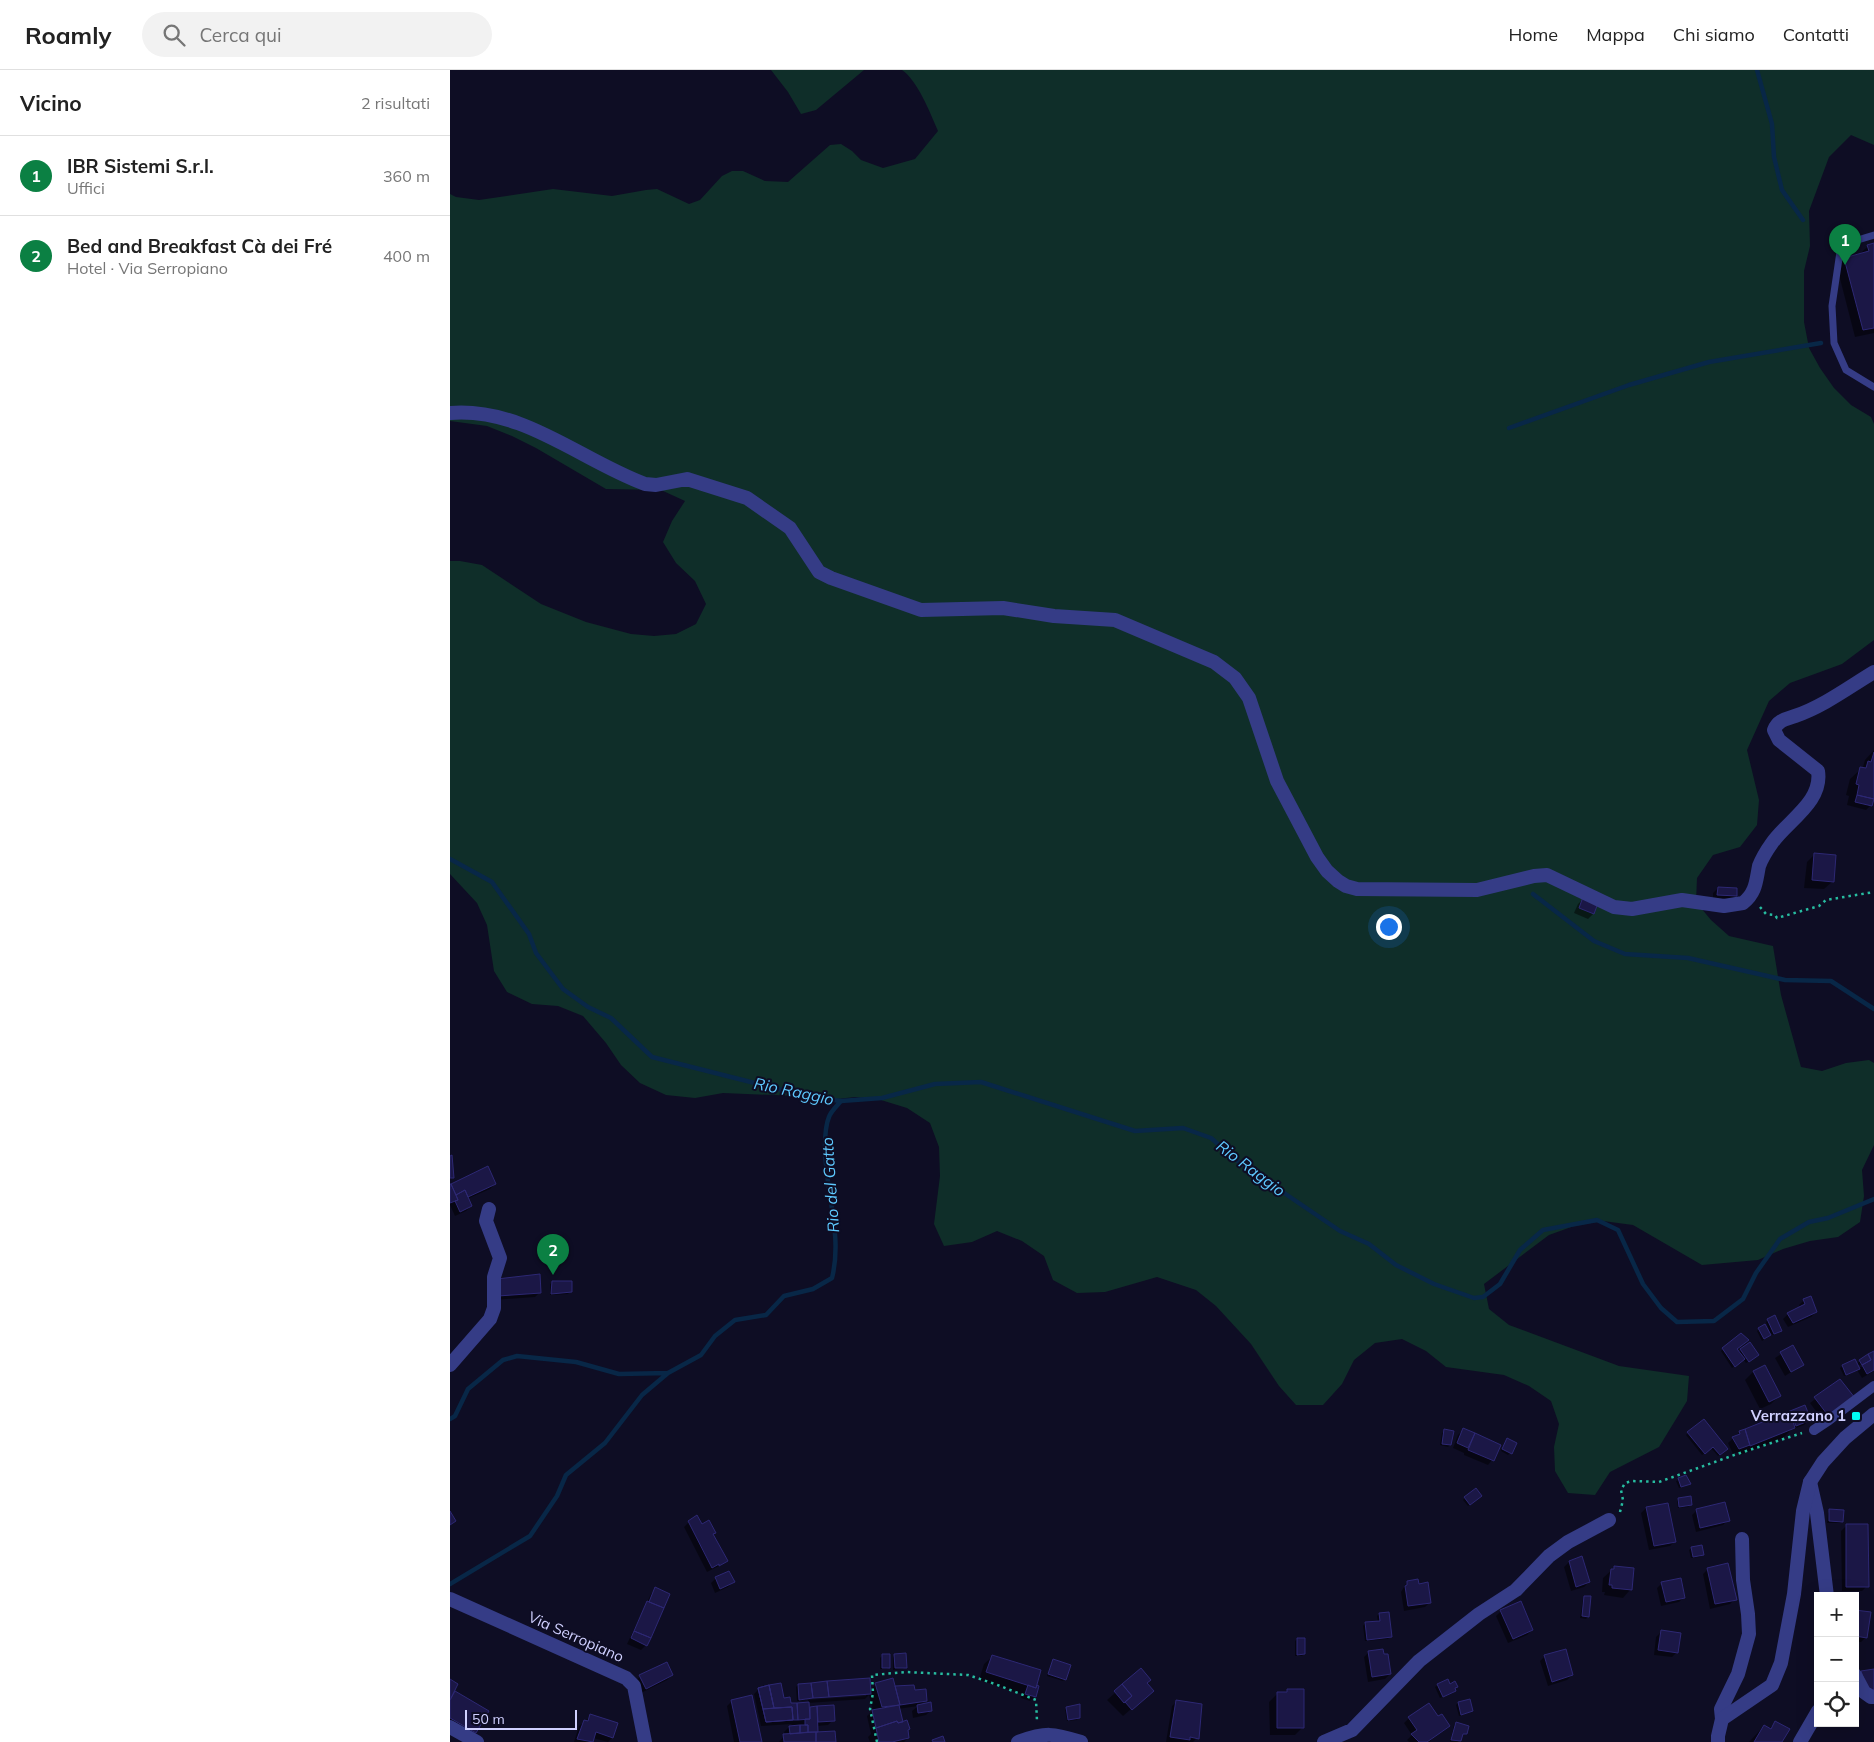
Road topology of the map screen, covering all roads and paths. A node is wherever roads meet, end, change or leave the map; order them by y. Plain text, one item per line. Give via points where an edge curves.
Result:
1 (1874, 235) edge
2 (1874, 387) edge
3 (450, 413) edge
4 (1874, 672) edge
5 (1874, 892) edge
6 (1742, 903) junction
7 (489, 1209) dead end
8 (450, 1365) edge
9 (1874, 1386) edge
10 (1874, 1414) edge
11 (1814, 1430) joint
12 (1810, 1482) junction
13 (1609, 1520) joint
14 (1742, 1539) dead end
15 (1827, 1592) edge
16 (450, 1599) edge
17 (1859, 1682) edge
18 (1874, 1697) edge
19 (1814, 1718) edge
20 (1722, 1719) junction
21 (450, 1727) edge
22 (1039, 1735) junction
23 (477, 1742) edge
24 (645, 1742) edge
25 (877, 1742) edge
26 (1018, 1742) edge
27 (1081, 1742) edge
28 (1324, 1742) edge
29 (1718, 1742) edge
30 (1800, 1742) edge

1 - 2 lane via 1841,245 1832,306 1834,344 1846,370
3 - 6 street via 510,420 645,484 687,479 747,498 790,528 819,572 908,606 922,610 1004,608 1054,616 1115,620 1214,662 1235,678 1249,698 1277,781 1317,857 1327,871 1346,886 1357,889 1477,890 1547,875 1614,907 1632,909 1682,900 1724,906
4 - 6 street via 1808,712 1776,725 1774,730 1778,740 1818,771 1818,785 1804,808 1767,850 1754,891
5 - 6 path via 1826,900 1819,906 1777,918 1766,914 1759,906
7 - 8 street via 486,1221 500,1258 494,1277 494,1308 490,1319
9 - 11 street
10 - 12 street via 1844,1438 1822,1462
11 - 13 path via 1659,1482 1625,1483 1621,1490 1622,1508 1618,1516
12 - 15 street
12 - 20 street via 1781,1663 1772,1685
13 - 28 street via 1549,1556 1516,1590 1419,1661 1352,1730
14 - 20 street via 1749,1634 1738,1674 1721,1709
16 - 24 street, Via Serropiano via 626,1678 634,1686
17 - 18 street via 1864,1692
19 - 30 street
20 - 29 street
21 - 23 street
22 - 25 path via 1036,1700 975,1676 906,1672 872,1675 870,1709
22 - 26 street
22 - 27 street via 1056,1734

